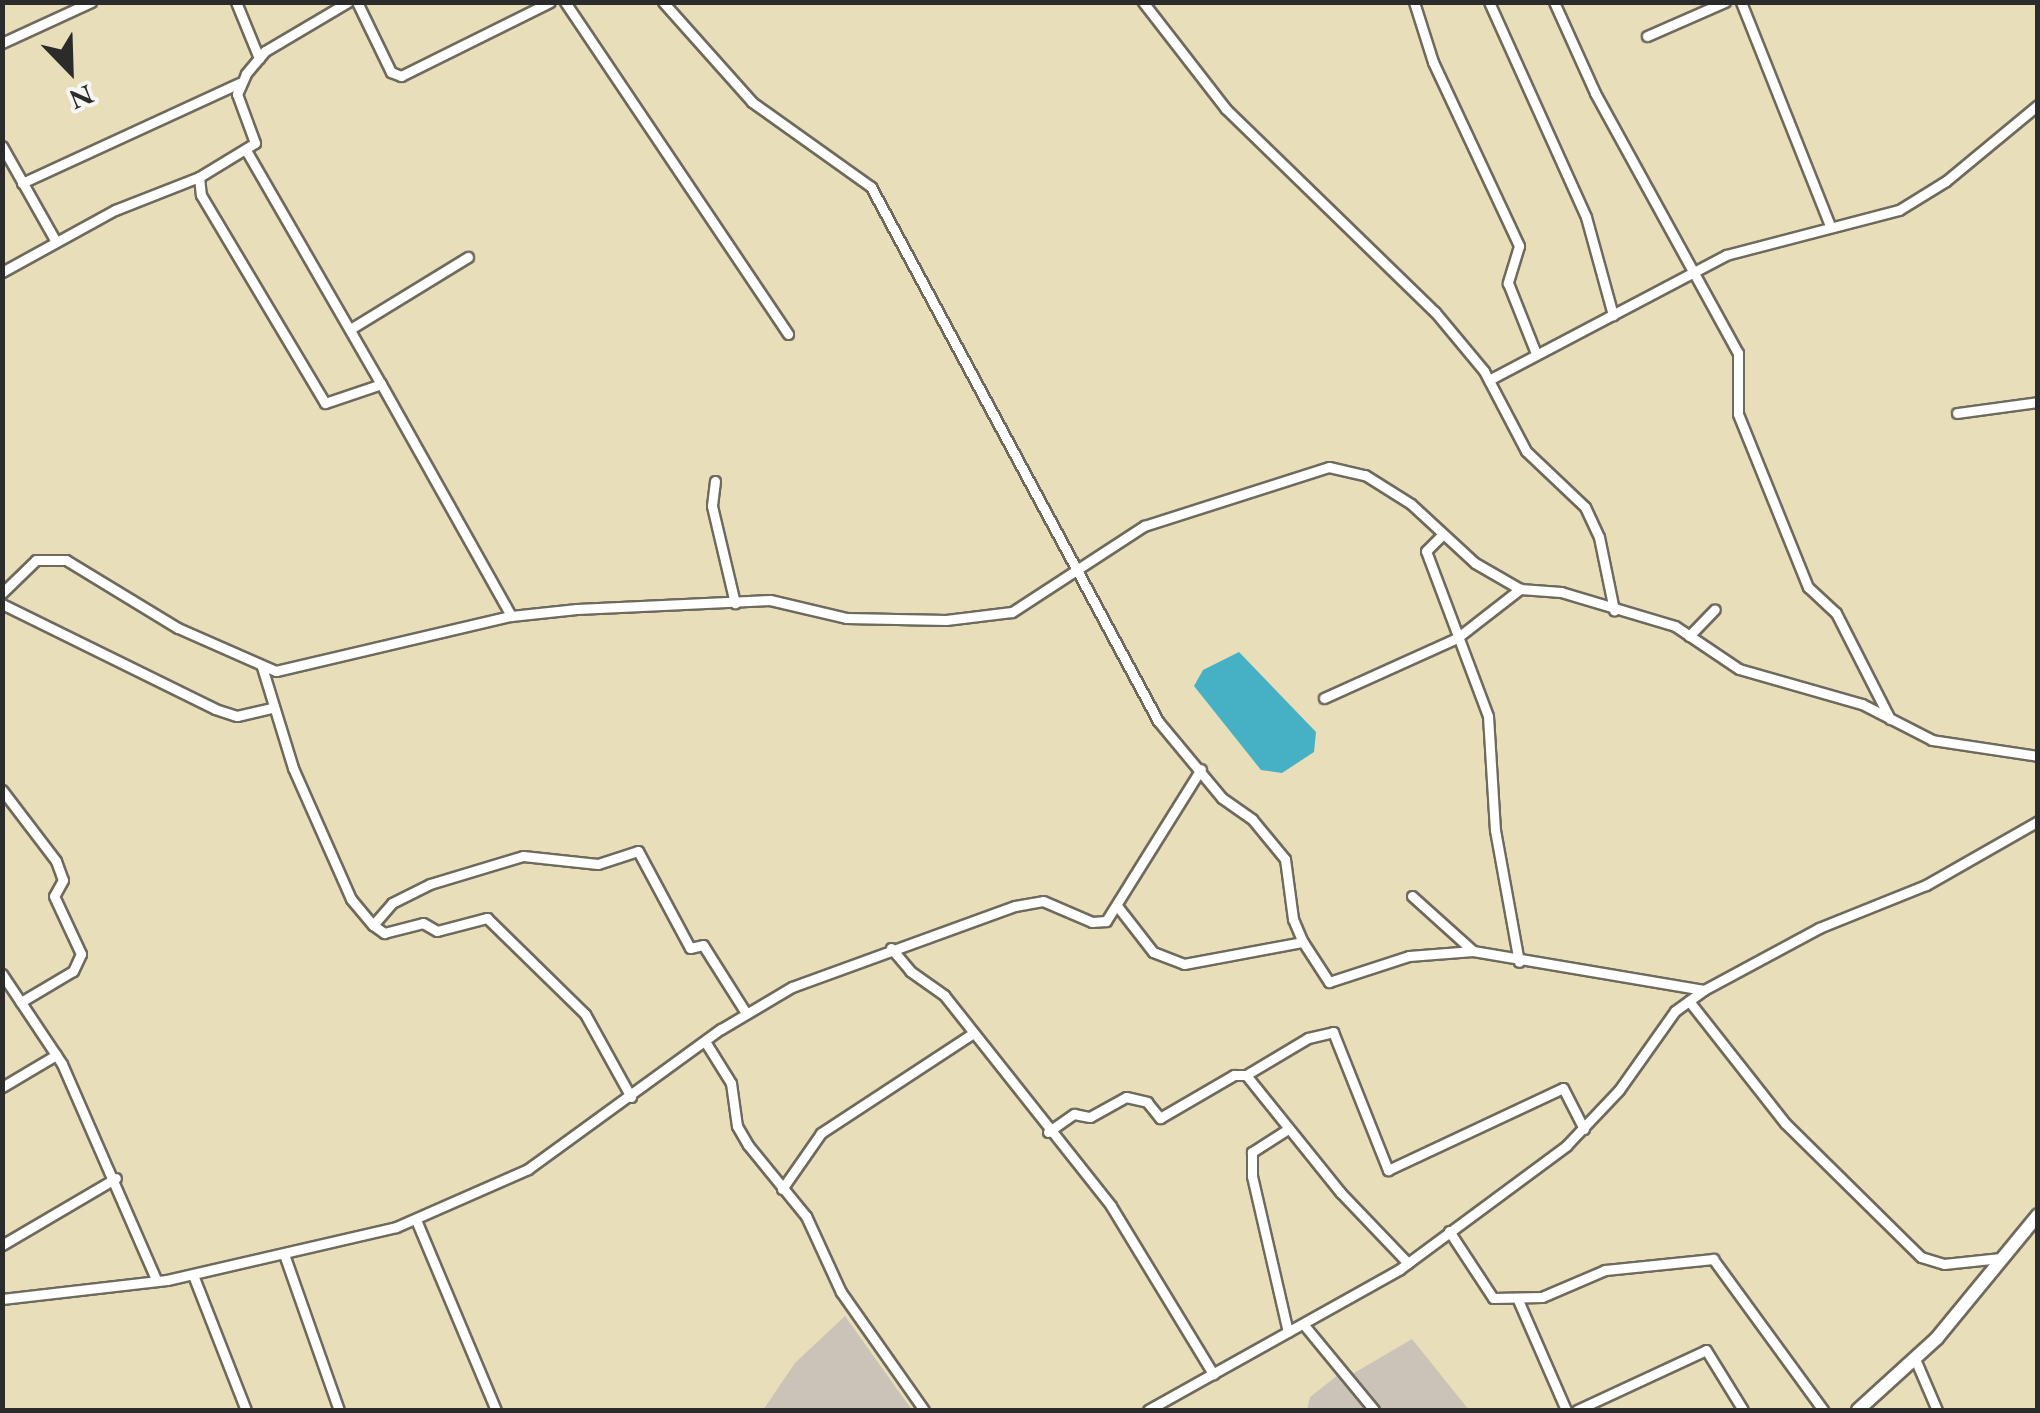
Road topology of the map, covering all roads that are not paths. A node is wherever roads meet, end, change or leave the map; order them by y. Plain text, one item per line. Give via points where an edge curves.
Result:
1 (91, 2) edge
2 (236, 2) edge
3 (348, 2) edge
4 (358, 2) edge
5 (550, 2) edge
6 (565, 2) edge
7 (663, 2) edge
8 (1144, 2) edge
9 (1414, 2) edge
10 (1489, 2) edge
11 (1554, 2) edge
12 (1725, 2) edge
13 (1741, 2) edge
14 (1646, 36) dead end
15 (2, 43) edge
16 (259, 58) junction
17 (239, 83) junction
18 (2038, 105) edge
19 (2, 146) edge
20 (248, 152) junction
21 (199, 176) junction
22 (22, 182) junction
23 (1830, 226) junction
24 (56, 242) junction
25 (468, 257) dead end
26 (2, 272) edge
27 (1695, 272) junction
28 (1613, 315) junction
29 (352, 328) junction
30 (788, 334) dead end
31 (1535, 351) junction
32 (1489, 380) junction
33 (382, 384) junction
34 (2038, 402) edge
35 (1957, 413) dead end
36 (715, 482) dead end
37 (1443, 534) junction
38 (1075, 566) junction
39 (1520, 588) junction
40 (2, 593) edge
41 (735, 603) junction
42 (2, 604) edge
43 (1714, 609) dead end
44 (1614, 610) junction
45 (511, 616) junction
46 (1689, 636) junction
47 (1456, 638) junction
48 (262, 667) junction
49 (1324, 698) dead end
50 (273, 708) junction
51 (1891, 722) junction
52 (2038, 756) edge
53 (1201, 769) junction
54 (2, 790) edge
55 (2038, 820) edge
56 (1412, 896) dead end
57 (1118, 907) junction
58 (373, 925) junction
59 (1304, 942) junction
60 (891, 948) junction
61 (1473, 951) junction
62 (1518, 962) junction
63 (2, 974) edge
64 (1704, 990) junction
65 (1689, 1001) junction
66 (21, 1002) junction
67 (746, 1013) junction
68 (972, 1034) junction
69 (706, 1043) junction
70 (56, 1055) junction
71 (1246, 1075) junction
72 (2, 1087) edge
73 (631, 1096) junction
74 (1584, 1128) junction
75 (1288, 1130) junction
76 (1048, 1132) junction
77 (116, 1178) junction
78 (782, 1189) junction
79 (2038, 1215) edge
80 (416, 1220) junction
81 (1449, 1232) junction
82 (2, 1245) edge
83 (284, 1256) junction
84 (2004, 1258) junction
85 (1408, 1262) junction
86 (193, 1275) junction
87 (156, 1281) junction
88 (2, 1299) edge
89 (1518, 1300) junction
90 (1304, 1325) junction
91 (1288, 1332) junction
92 (1915, 1359) junction
93 (1212, 1374) junction
94 (246, 1410) edge
95 (339, 1410) edge
96 (496, 1410) edge
97 (924, 1410) edge
98 (1148, 1410) edge
99 (1374, 1410) edge
100 (1566, 1410) edge
101 (1577, 1410) edge
102 (1742, 1410) edge
103 (1823, 1410) edge
104 (1858, 1410) edge
105 (1937, 1410) edge

1 - 15 street
2 - 16 street
3 - 16 street
4 - 5 street via 391,72 401,76
6 - 30 street
7 - 38 street via 752,102 871,188
8 - 32 street via 1226,109 1434,312
9 - 31 street via 1433,62 1519,246 1508,283
10 - 28 street via 1586,217
11 - 27 street via 1595,93
12 - 14 street
13 - 23 street
16 - 17 street
17 - 20 street via 255,144
17 - 22 street
18 - 23 street via 1946,181 1899,210
19 - 22 street
20 - 21 street
20 - 29 street
21 - 24 street
21 - 33 street via 201,195 325,404
22 - 24 street
23 - 27 street via 1762,242
24 - 26 street
25 - 29 street
27 - 28 street
27 - 51 street via 1742,363 1733,386 1738,414 1808,587 1836,613
28 - 31 street
29 - 33 street
31 - 32 street
32 - 44 street via 1526,451 1585,507 1600,537
33 - 45 street
34 - 35 street
36 - 41 street via 712,506
37 - 38 street via 1365,475 1329,466 1144,526
37 - 39 street via 1492,575
37 - 47 street via 1426,551
38 - 41 street via 1012,612 946,620 846,618 770,600
38 - 53 street via 1158,721
39 - 44 street via 1561,592
39 - 47 street
40 - 48 street via 36,560 66,560 178,628
41 - 45 street
42 - 50 street via 215,709 237,716
43 - 46 street
44 - 46 street
45 - 48 street via 380,650 276,671
46 - 51 street via 1739,670 1840,696
47 - 49 street
47 - 62 street via 1488,716 1494,830
48 - 50 street
50 - 58 street via 350,899
51 - 52 street via 1932,740
53 - 57 street via 1130,877
53 - 59 street via 1285,859 1293,919
54 - 66 street via 56,861 63,880 54,896 81,954 73,970
55 - 64 street via 1926,885 1819,928
56 - 61 street
57 - 59 street via 1153,952 1184,964
57 - 60 street via 1106,920 1092,922 1043,901 1015,906
58 - 67 street via 392,903 430,884 523,856 598,864 638,850 690,948 703,945
58 - 73 street via 384,934 422,923 438,931 486,918 585,1014
59 - 61 street via 1329,982 1409,956
60 - 67 street
60 - 68 street via 944,996
61 - 62 street
62 - 64 street
63 - 66 street
64 - 65 street
65 - 74 street
65 - 84 street via 1785,1122 1921,1257 1944,1264
66 - 70 street
67 - 69 street
68 - 76 street via 1017,1082
68 - 78 street via 821,1133
69 - 73 street
69 - 78 street via 738,1100 737,1126
70 - 72 street
70 - 77 street
71 - 74 street via 1308,1038 1333,1032 1388,1170 1563,1088
71 - 75 street
71 - 76 street via 1234,1075 1160,1118 1147,1102 1126,1097 1090,1117 1074,1114
73 - 80 street via 528,1169
74 - 81 street
75 - 85 street
75 - 91 street via 1252,1152 1252,1176
76 - 93 street via 1131,1233
77 - 82 street
77 - 87 street
78 - 97 street via 806,1216 841,1292
79 - 84 main road
80 - 83 street
80 - 96 street
81 - 85 street
81 - 89 street via 1493,1298
83 - 86 street
83 - 95 street
84 - 92 main road
85 - 90 street
86 - 87 street
86 - 94 street
87 - 88 street
89 - 100 street
89 - 103 street via 1605,1270 1712,1259
90 - 91 street
90 - 99 street
91 - 93 street
92 - 104 main road
92 - 105 street
93 - 98 street
101 - 102 street via 1706,1350

